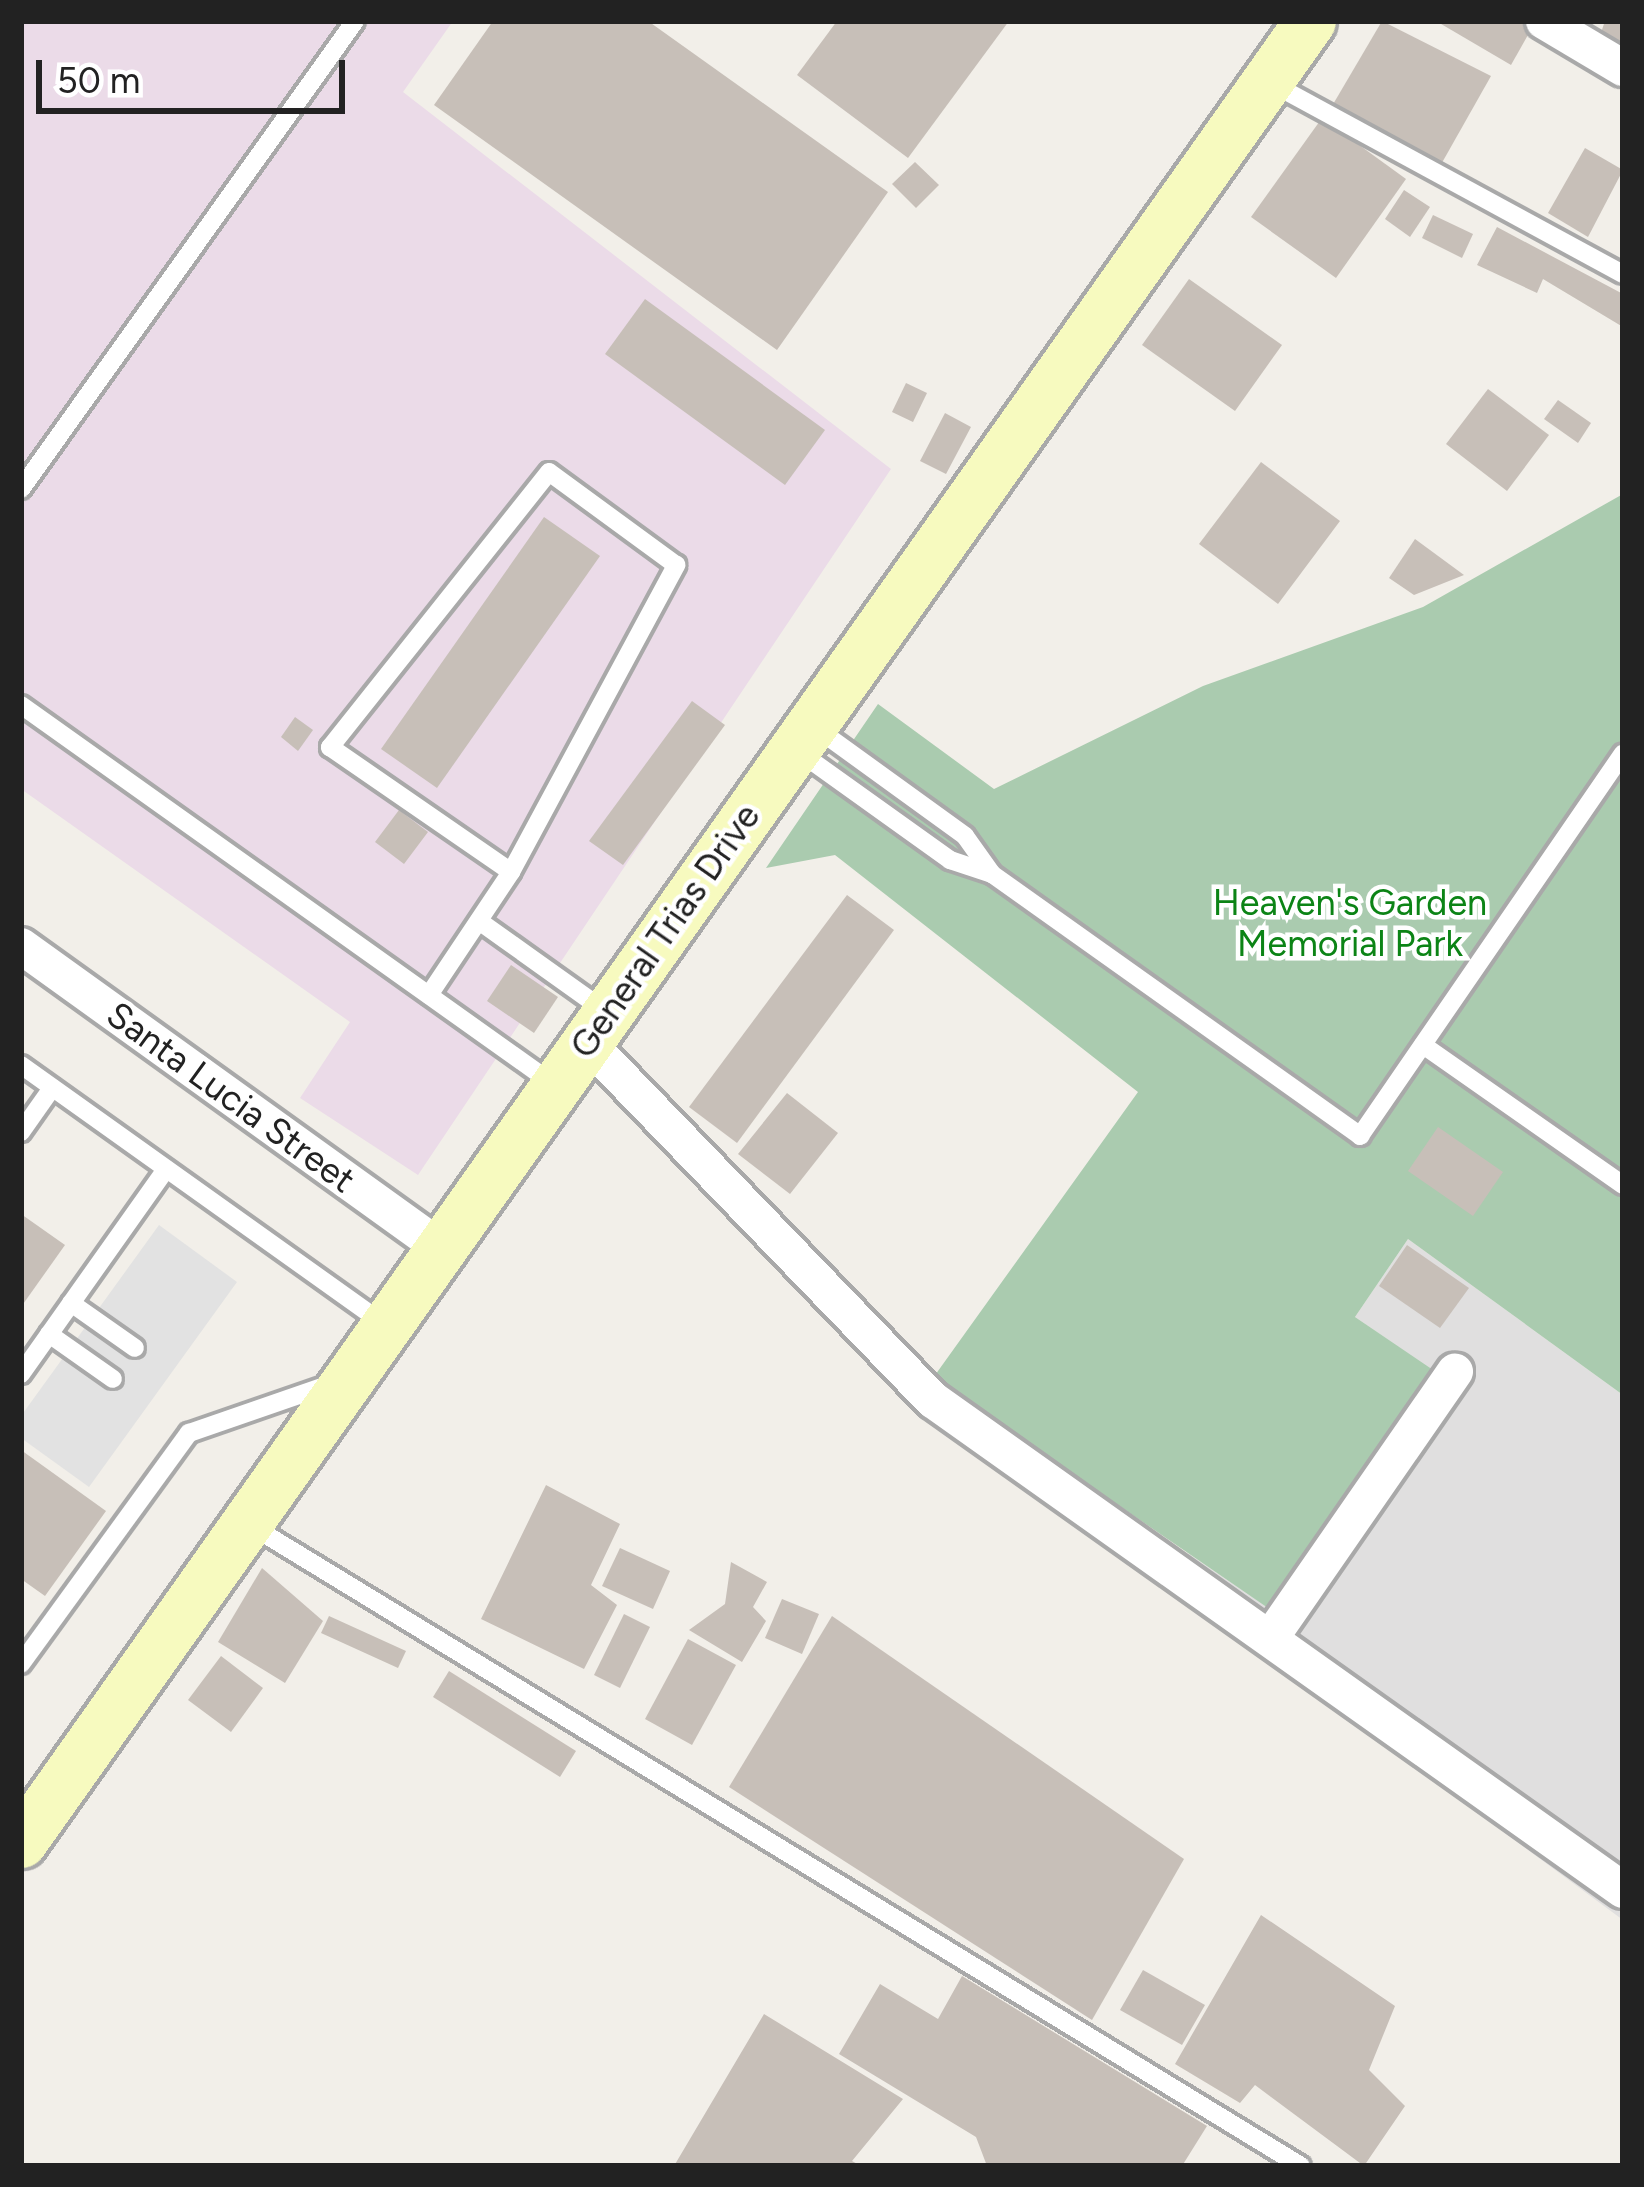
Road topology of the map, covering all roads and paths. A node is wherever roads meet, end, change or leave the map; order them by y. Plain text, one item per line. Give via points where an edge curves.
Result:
1 (355, 21) edge
2 (1310, 21) edge
3 (1544, 21) edge
4 (1623, 68) edge
5 (1267, 81) junction
6 (1623, 274) edge
7 (21, 489) edge
8 (21, 705) edge
9 (803, 737) junction
10 (1623, 754) edge
11 (512, 872) junction
12 (992, 874) junction
13 (479, 921) junction
14 (21, 946) edge
15 (429, 994) junction
16 (597, 1027) junction
17 (1423, 1045) junction
18 (21, 1066) edge
19 (556, 1086) junction
20 (52, 1088) junction
21 (21, 1132) edge
22 (166, 1169) junction
23 (1623, 1185) edge
24 (441, 1248) junction
25 (71, 1303) junction
26 (386, 1326) junction
27 (50, 1334) junction
28 (135, 1348) dead end
29 (1455, 1372) dead end
30 (21, 1375) edge
31 (350, 1378) junction
32 (113, 1379) dead end
33 (247, 1523) junction
34 (1274, 1633) junction
35 (21, 1664) edge
36 (21, 1842) edge
37 (1623, 1890) edge
38 (1301, 2166) edge

1 - 7 lane
2 - 5 main road, General Trias Drive
3 - 4 street
5 - 6 lane
5 - 9 main road, General Trias Drive
8 - 15 lane
9 - 12 lane via 950,860
9 - 12 lane via 965,836
9 - 16 main road, General Trias Drive
10 - 17 lane
11 - 11 lane via 676,565 550,472 330,747
11 - 13 lane
12 - 17 lane via 1355,1135
13 - 15 lane
13 - 16 lane
14 - 24 street, Santa Lucia Street
15 - 19 lane
16 - 19 main road, General Trias Drive
16 - 34 street via 933,1400
17 - 23 lane
18 - 20 lane
19 - 24 main road, General Trias Drive
20 - 21 lane
20 - 22 lane
22 - 25 lane
22 - 26 lane
24 - 26 main road, General Trias Drive
25 - 27 lane
25 - 28 lane
26 - 31 main road, General Trias Drive
27 - 30 lane
27 - 32 lane
29 - 34 street
31 - 33 main road, General Trias Drive
31 - 35 lane via 189,1433
33 - 36 main road, General Trias Drive
33 - 38 lane
34 - 37 street

